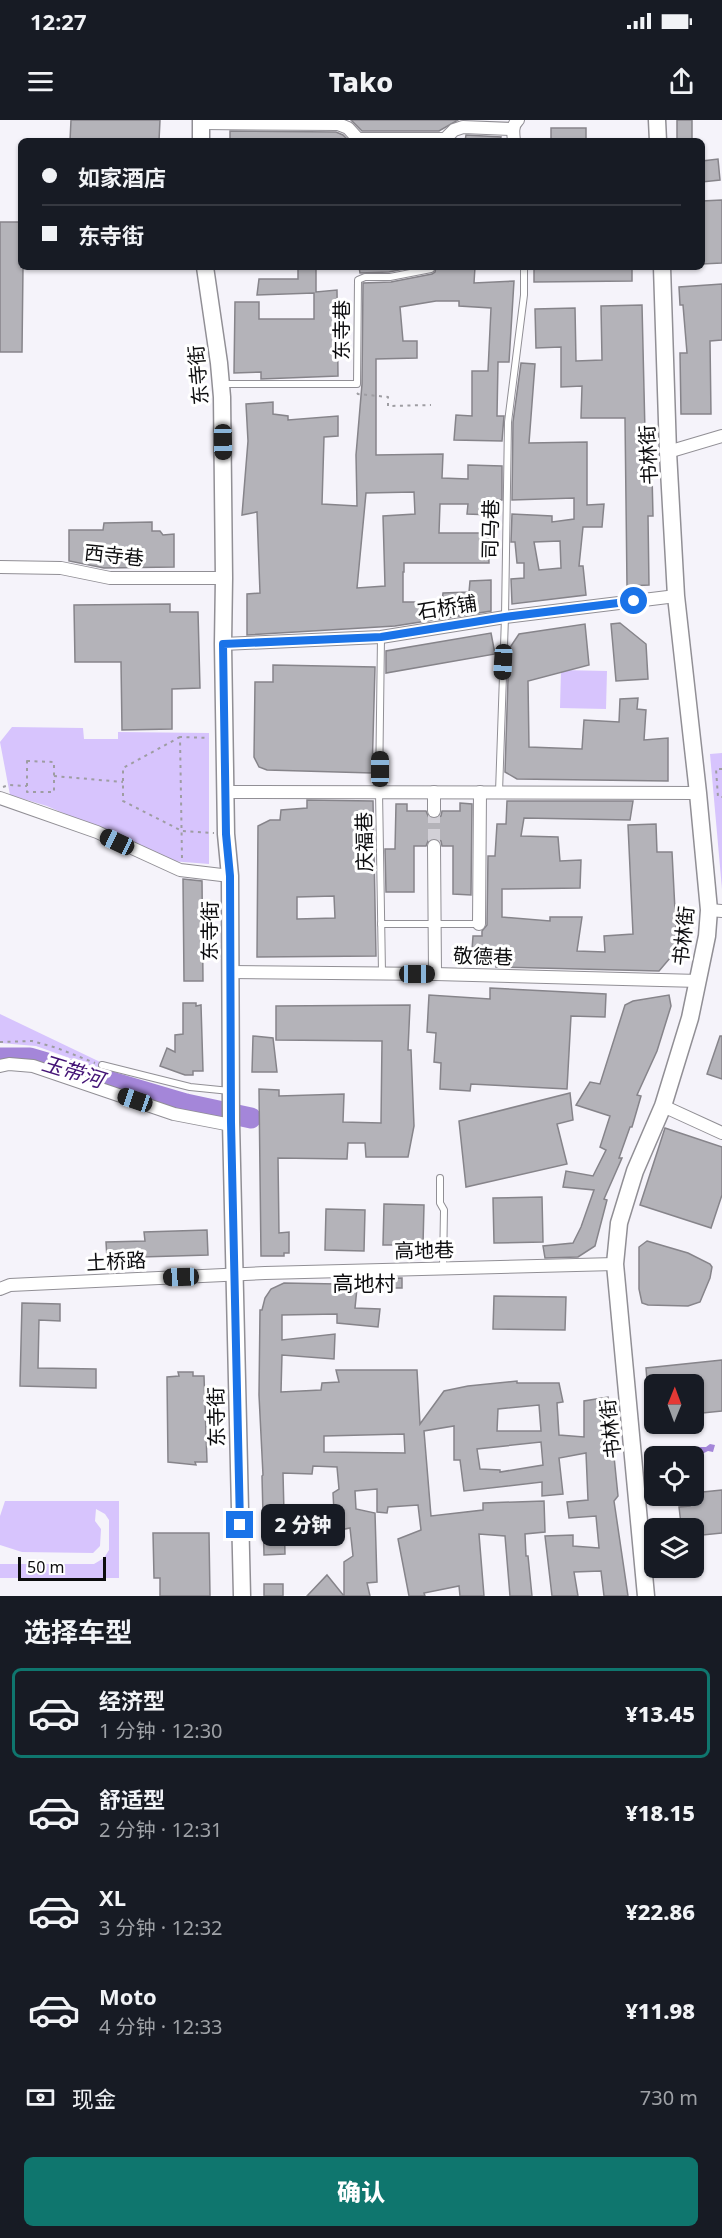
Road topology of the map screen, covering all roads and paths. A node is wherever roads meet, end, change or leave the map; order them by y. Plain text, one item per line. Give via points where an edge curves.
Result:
1 (657, 120) edge
2 (201, 121) edge
3 (348, 124) edge
4 (454, 125) edge
5 (515, 130) edge
6 (201, 138) edge
7 (357, 138) edge
8 (445, 138) edge
9 (658, 138) edge
10 (205, 270) edge
11 (426, 270) edge
12 (524, 270) edge
13 (662, 270) edge
14 (221, 384) junction
15 (357, 384) junction
16 (430, 405) dead end
17 (722, 436) edge
18 (668, 452) junction
19 (0, 567) edge
20 (224, 578) junction
21 (676, 596) junction
22 (505, 617) junction
23 (381, 637) junction
24 (223, 644) junction
25 (180, 737) junction
26 (224, 738) junction
27 (722, 769) edge
28 (54, 776) junction
29 (123, 782) junction
30 (27, 786) junction
31 (0, 788) edge
32 (380, 791) junction
33 (225, 792) junction
34 (434, 792) junction
35 (480, 792) junction
36 (499, 792) junction
37 (698, 793) junction
38 (722, 797) edge
39 (0, 798) edge
40 (434, 811) tunnel mouth
41 (182, 831) junction
42 (226, 834) junction
43 (434, 846) tunnel mouth
44 (180, 870) junction
45 (230, 876) junction
46 (715, 910) edge
47 (381, 924) junction
48 (479, 924) joint
49 (434, 925) junction
50 (230, 972) junction
51 (382, 974) junction
52 (435, 974) junction
53 (699, 981) junction
54 (0, 1042) edge
55 (102, 1065) joint
56 (0, 1066) edge
57 (231, 1094) junction
58 (663, 1106) junction
59 (231, 1124) junction
60 (722, 1133) edge
61 (440, 1178) dead end
62 (615, 1264) junction
63 (443, 1269) junction
64 (233, 1275) junction
65 (0, 1288) edge
66 (242, 1596) edge
67 (646, 1596) edge

1 - 9 street
2 - 3 street
2 - 6 street
3 - 7 street
4 - 5 street
4 - 8 street
10 - 14 street, 东寺街
11 - 15 lane, 东寺巷 via 358,280
12 - 22 lane, 司马巷 via 508,422
13 - 18 street, 书林街
14 - 15 lane
14 - 20 street, 东寺街
15 - 16 path via 358,394 388,397 388,406
17 - 18 street
18 - 21 street, 书林街
19 - 20 street, 西寺巷 via 61,568 110,578
20 - 24 street, 东寺街
21 - 22 street, 石桥铺
21 - 37 street, 书林街
22 - 23 street, 石桥铺
22 - 36 lane, 司马巷
23 - 24 street, 石桥铺
23 - 32 lane, 庆福巷
24 - 26 street, 东寺街
25 - 26 path
25 - 29 path via 123,768
25 - 41 path
26 - 33 street, 东寺街
27 - 38 path via 716,769 718,797
28 - 29 path
28 - 30 path via 54,792 27,792
28 - 30 path via 54,762 27,761
29 - 41 path via 123,801
30 - 31 path via 9,784
32 - 33 street
32 - 34 street
32 - 47 lane, 庆福巷
33 - 42 street, 东寺街
34 - 35 street
34 - 40 street
35 - 36 street
35 - 48 street
36 - 37 street
37 - 46 street, 书林街
39 - 44 street via 97,832
41 - 42 path
41 - 44 path
42 - 45 street, 东寺街
43 - 49 street
44 - 45 street
45 - 50 street, 东寺街
46 - 53 street, 书林街
47 - 49 lane
47 - 51 lane, 庆福巷
48 - 49 lane
49 - 52 street
50 - 51 street, 敬德巷
50 - 57 street, 东寺街
51 - 52 street, 敬德巷
52 - 53 street, 敬德巷
53 - 58 street, 书林街
54 - 55 path via 32,1041
55 - 57 lane
56 - 59 street via 33,1066 174,1114
57 - 59 street, 东寺街
58 - 60 street
58 - 62 street, 书林街 via 619,1223
59 - 64 street, 东寺街
61 - 63 lane
62 - 63 street, 高地巷
62 - 67 street, 书林街
63 - 64 street, 高地巷
64 - 65 street, 土桥路
64 - 66 street, 东寺街

